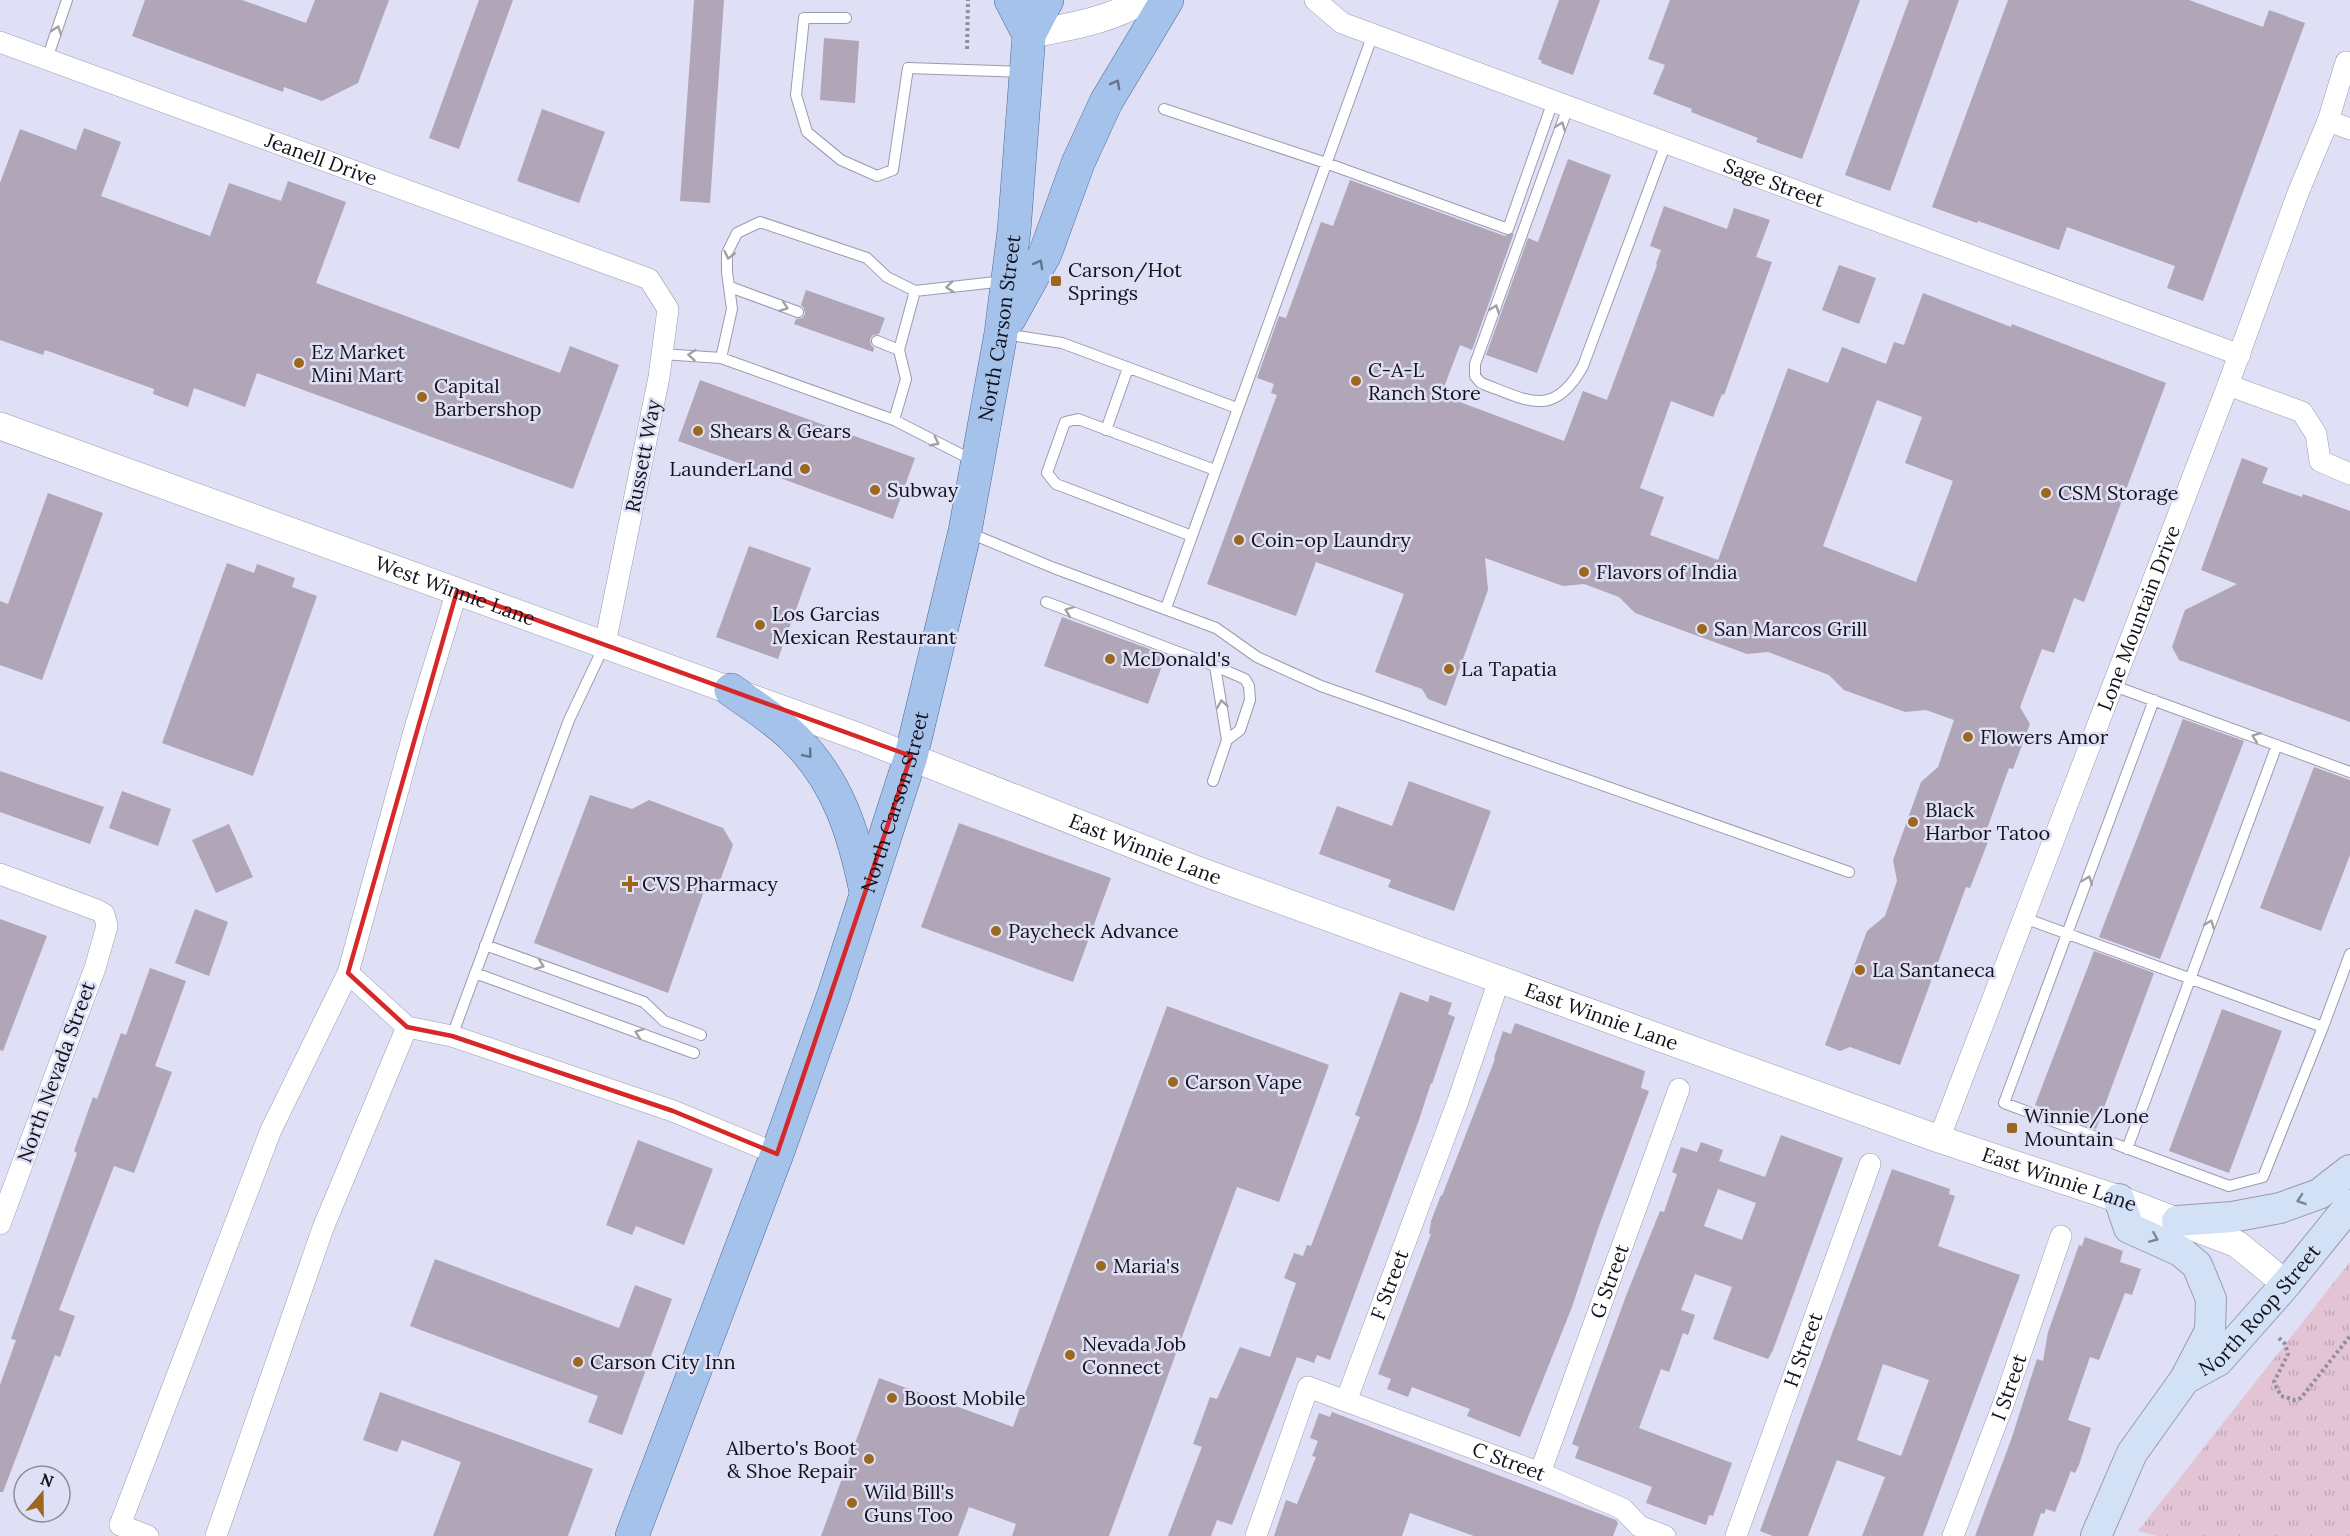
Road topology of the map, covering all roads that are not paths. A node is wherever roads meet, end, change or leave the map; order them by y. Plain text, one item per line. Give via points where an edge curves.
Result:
1 (68, 0) edge
2 (1011, 0) edge
3 (1047, 0) edge
4 (1143, 0) edge
5 (1167, 0) edge
6 (1315, 0) edge
7 (846, 18) dead end
8 (1373, 34) junction
9 (1029, 35) junction
10 (0, 42) edge
11 (47, 59) junction
12 (2346, 62) dead end
13 (1026, 72) junction
14 (1561, 104) junction
15 (1164, 109) dead end
16 (2328, 121) junction
17 (2350, 129) edge
18 (1666, 142) junction
19 (1326, 162) junction
20 (642, 276) joint
21 (1008, 281) junction
22 (730, 287) junction
23 (915, 291) junction
24 (798, 312) dead end
25 (1001, 333) junction
26 (877, 341) dead end
27 (899, 350) junction
28 (662, 354) junction
29 (2240, 355) junction
30 (721, 358) junction
31 (1128, 368) junction
32 (2229, 385) junction
33 (1237, 408) junction
34 (894, 420) junction
35 (0, 426) edge
36 (1106, 430) junction
37 (978, 463) junction
38 (1215, 470) junction
39 (2350, 474) edge
40 (965, 531) junction
41 (1192, 536) junction
42 (457, 591) junction
43 (1046, 602) dead end
44 (1166, 608) junction
45 (605, 644) junction
46 (1215, 666) junction
47 (2114, 686) junction
48 (731, 690) junction
49 (2154, 700) junction
50 (1227, 740) junction
51 (2277, 745) junction
52 (910, 756) junction
53 (2350, 772) edge
54 (1213, 781) dead end
55 (1850, 872) dead end
56 (0, 874) edge
57 (867, 895) junction
58 (2024, 918) junction
59 (2068, 935) junction
60 (485, 945) junction
61 (2350, 954) edge
62 (348, 973) junction
63 (475, 973) junction
64 (2190, 979) junction
65 (1499, 980) junction
66 (2345, 982) edge
67 (408, 1027) junction
68 (2323, 1027) junction
69 (701, 1035) dead end
70 (452, 1036) junction
71 (694, 1053) dead end
72 (1678, 1089) dead end
73 (1939, 1139) junction
74 (2127, 1149) junction
75 (777, 1154) junction
76 (1870, 1164) dead end
77 (2350, 1170) edge
78 (2119, 1199) junction
79 (2350, 1205) edge
80 (2177, 1221) junction
81 (0, 1224) edge
82 (2061, 1236) dead end
83 (2286, 1284) junction
84 (2185, 1379) junction
85 (1346, 1401) junction
86 (1540, 1473) junction
87 (1637, 1531) edge
88 (148, 1536) edge
89 (216, 1536) edge
90 (632, 1536) edge
91 (1256, 1536) edge
92 (1665, 1536) edge
93 (1736, 1536) edge
94 (1953, 1536) edge
95 (2096, 1536) edge

11 -> 1 lane
2 - 9 main road
3 - 9 main road, North Carson Street
4 - 9 street via 1082,24
25 -> 5 main road via 1045,254 1078,163 1106,102
6 - 8 street, Sage Street via 1342,23
7 - 13 lane via 804,18 796,95 807,132 841,160 877,176 893,170 908,68
8 - 14 street, Sage Street
8 - 19 lane
9 - 13 main road, North Carson Street
10 - 11 street, Jeanell Drive
11 - 20 street, Jeanell Drive
12 - 16 street, Lone Mountain Drive
13 - 21 main road, North Carson Street
14 - 18 street, Sage Street
18 -> 14 lane via 1583,366 1574,383 1555,398 1535,403 1481,383 1475,376 1475,364
14 - 19 lane via 1508,228
15 - 19 lane
16 - 17 street
16 - 29 street, Lone Mountain Drive
18 - 29 street, Sage Street
19 - 33 lane
20 - 28 street, Russett Way via 649,279 668,309
21 -> 23 lane
21 - 25 main road, North Carson Street
23 -> 22 lane via 887,277 867,258 760,222 737,233 727,253
22 -> 24 lane
22 - 30 lane via 732,309
23 - 27 lane
25 - 31 lane via 1062,343
25 - 37 main road, North Carson Street
26 - 27 lane
27 - 34 lane via 906,379
30 -> 28 lane
28 - 45 street, Russett Way
29 - 32 street, Lone Mountain Drive
30 - 34 lane
31 - 33 lane
31 - 36 lane
32 - 39 street via 2302,412 2316,434 2320,461
32 - 47 street, Lone Mountain Drive
33 - 38 lane
34 -> 37 lane
35 - 42 street, West Winnie Lane
36 - 38 lane
36 - 41 lane via 1078,419 1065,422 1047,473 1056,484
37 - 40 main road, North Carson Street
38 - 41 lane
40 - 44 lane
40 - 52 main road, North Carson Street
41 - 44 lane
42 - 45 street, West Winnie Lane
42 - 62 street
46 -> 43 lane
44 - 55 lane via 1216,628 1257,657 1321,686
45 - 48 street, West Winnie Lane
45 - 60 lane via 569,720
50 -> 46 lane
46 - 50 lane via 1245,679 1250,694 1239,730
47 - 49 lane
47 - 58 street, Lone Mountain Drive
48 - 52 street, West Winnie Lane
48 -> 57 main road via 793,736 830,782 855,839
51 -> 49 lane
59 -> 49 lane
50 - 54 lane
51 - 53 lane
64 -> 51 lane
52 - 57 main road, North Carson Street
52 - 65 street, East Winnie Lane via 1200,871
56 - 81 street, North Nevada Street via 97,910 104,914 107,926
57 - 75 main road, North Carson Street
58 - 59 lane
58 - 73 street, Lone Mountain Drive
59 - 64 lane
59 - 74 lane via 2004,1103
60 - 63 lane
60 -> 69 lane via 644,1002 664,1020
61 - 66 lane
62 - 67 street
62 - 88 street via 272,1130 120,1525
63 - 70 lane
71 -> 63 lane
64 - 68 lane
64 - 74 lane
65 - 73 street, East Winnie Lane
65 - 85 street, F Street
66 - 68 lane
67 - 70 street
67 - 89 street via 324,1228
68 - 74 lane via 2263,1177 2229,1186
70 - 75 street via 673,1110
72 - 86 street, G Street
73 - 78 street, East Winnie Lane
75 - 90 main road, North Carson Street
76 - 93 street, H Street
77 -> 80 main road via 2319,1194 2280,1208
78 - 80 street, East Winnie Lane
78 -> 84 main road via 2129,1228 2180,1251 2196,1265 2211,1299 2210,1331
79 - 83 main road, North Roop Street
80 - 83 street, East Winnie Lane via 2237,1244
82 - 94 street, I Street
83 - 84 main road, North Roop Street via 2218,1361
84 - 95 main road, North Roop Street via 2132,1452
85 - 86 street, C Street
85 - 91 street via 1308,1387
86 - 87 street, C Street via 1623,1509
87 - 92 street, C Street

